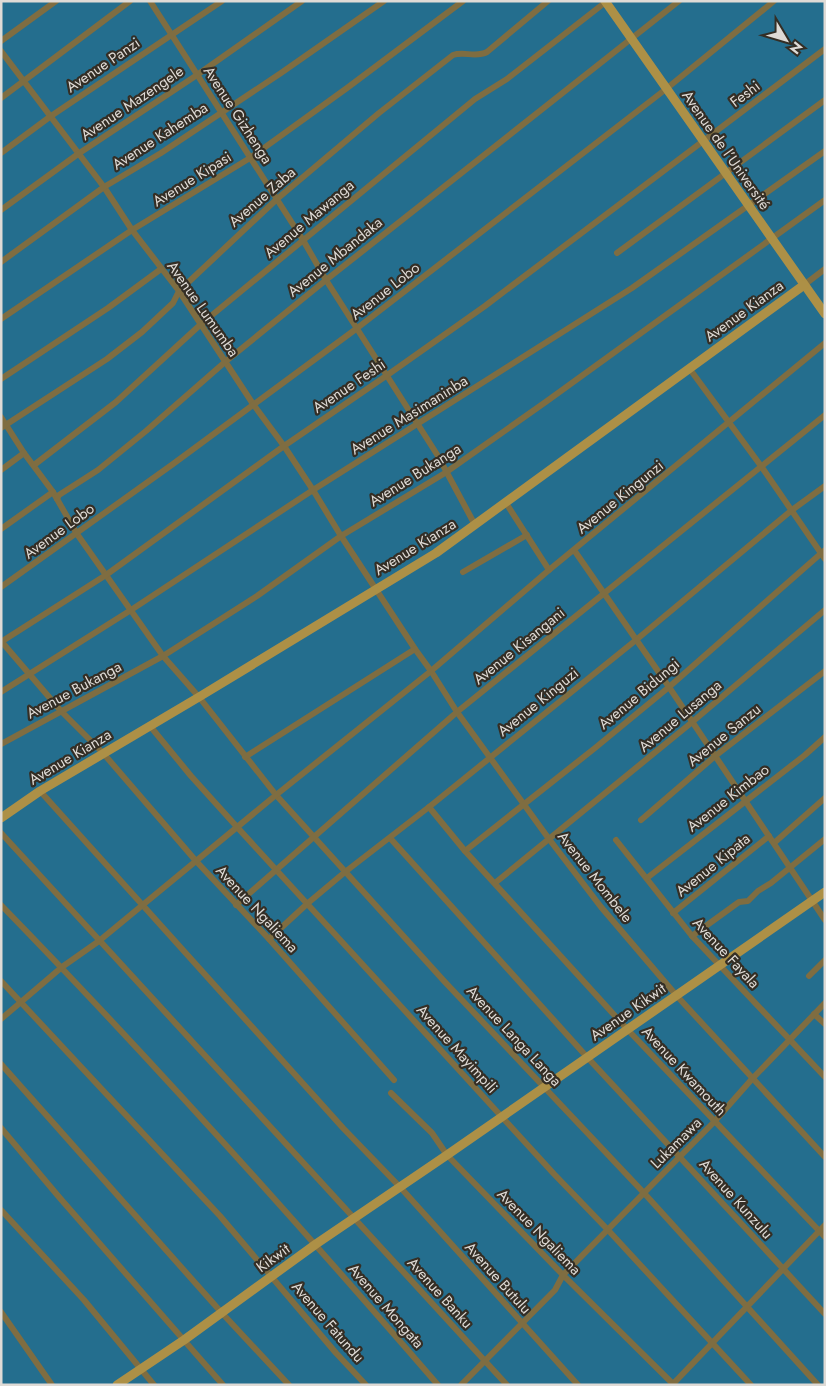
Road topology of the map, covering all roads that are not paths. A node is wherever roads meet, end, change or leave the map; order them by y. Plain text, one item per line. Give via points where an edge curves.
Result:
1 (56, 1) edge
2 (130, 1) edge
3 (150, 1) edge
4 (222, 1) edge
5 (302, 1) edge
6 (384, 1) edge
7 (463, 1) edge
8 (548, 1) edge
9 (679, 1) edge
10 (774, 1) edge
11 (606, 2) edge
12 (172, 34) junction
13 (632, 38) junction
14 (1, 41) edge
15 (825, 49) edge
16 (1, 51) edge
17 (197, 75) junction
18 (24, 80) junction
19 (666, 89) junction
20 (1, 98) edge
21 (825, 100) edge
22 (221, 112) junction
23 (51, 116) junction
24 (703, 141) junction
25 (825, 151) edge
26 (1, 153) edge
27 (78, 154) junction
28 (250, 158) junction
29 (726, 173) junction
30 (104, 187) junction
31 (277, 199) junction
32 (825, 200) edge
33 (749, 206) junction
34 (1, 210) edge
35 (132, 230) junction
36 (772, 239) junction
37 (303, 240) junction
38 (617, 253) dead end
39 (1, 262) edge
40 (161, 269) junction
41 (825, 269) edge
42 (326, 280) junction
43 (804, 284) junction
44 (179, 291) junction
45 (825, 314) edge
46 (1, 319) edge
47 (200, 325) junction
48 (356, 328) junction
49 (825, 343) edge
50 (225, 362) junction
51 (689, 368) junction
52 (386, 376) junction
53 (1, 379) edge
54 (253, 404) junction
55 (825, 415) edge
56 (1, 417) edge
57 (730, 422) junction
58 (418, 424) junction
59 (4, 426) edge
60 (284, 446) junction
61 (24, 453) junction
62 (34, 465) junction
63 (761, 466) junction
64 (1, 470) edge
65 (445, 473) junction
66 (825, 486) edge
67 (313, 490) junction
68 (53, 492) junction
69 (57, 499) junction
70 (506, 503) junction
71 (792, 510) junction
72 (475, 525) junction
73 (1, 529) edge
74 (77, 534) junction
75 (527, 535) junction
76 (341, 536) junction
77 (574, 550) junction
78 (824, 554) edge
79 (549, 570) junction
80 (464, 572) dead end
81 (106, 575) junction
82 (1, 587) edge
83 (376, 588) junction
84 (604, 593) junction
85 (131, 610) junction
86 (825, 610) edge
87 (636, 640) junction
88 (1, 642) edge
89 (415, 649) junction
90 (164, 656) junction
91 (431, 671) junction
92 (825, 671) edge
93 (30, 674) junction
94 (669, 687) junction
95 (1, 692) edge
96 (199, 697) junction
97 (60, 711) junction
98 (457, 712) junction
99 (692, 723) junction
100 (150, 726) junction
101 (825, 737) edge
102 (1, 744) edge
103 (104, 753) junction
104 (490, 756) junction
105 (714, 756) junction
106 (245, 757) junction
107 (40, 790) junction
108 (276, 795) junction
109 (825, 798) edge
110 (745, 801) junction
111 (523, 804) junction
112 (429, 807) junction
113 (1, 818) edge
114 (641, 820) dead end
115 (237, 827) junction
116 (1, 833) edge
117 (313, 836) junction
118 (768, 836) junction
119 (390, 838) junction
120 (549, 839) junction
121 (825, 839) edge
122 (616, 840) dead end
123 (774, 843) junction
124 (465, 850) junction
125 (196, 861) junction
126 (790, 866) junction
127 (275, 868) junction
128 (345, 872) junction
129 (647, 878) junction
130 (495, 883) junction
131 (825, 892) edge
132 (812, 901) junction
133 (308, 903) junction
134 (236, 904) junction
135 (1, 905) edge
136 (142, 906) junction
137 (673, 913) junction
138 (825, 920) edge
139 (692, 936) junction
140 (269, 939) junction
141 (99, 941) junction
142 (825, 960) edge
143 (719, 965) junction
144 (62, 967) junction
145 (809, 976) dead end
146 (1, 981) edge
147 (676, 995) junction
148 (21, 1002) junction
149 (825, 1003) edge
150 (814, 1014) junction
151 (1, 1019) edge
152 (825, 1024) edge
153 (627, 1029) junction
154 (789, 1040) junction
155 (588, 1057) junction
156 (1, 1064) edge
157 (825, 1077) edge
158 (752, 1079) junction
159 (394, 1080) dead end
160 (545, 1087) junction
161 (391, 1093) dead end
162 (502, 1116) junction
163 (714, 1122) junction
164 (1, 1128) edge
165 (447, 1155) junction
166 (680, 1155) junction
167 (825, 1157) edge
168 (400, 1187) junction
169 (644, 1193) junction
170 (1, 1210) edge
171 (355, 1218) junction
172 (825, 1225) edge
173 (608, 1230) junction
174 (819, 1231) junction
175 (825, 1237) edge
176 (316, 1244) junction
177 (783, 1270) junction
178 (563, 1275) junction
179 (272, 1276) junction
180 (747, 1306) junction
181 (1, 1312) edge
182 (221, 1312) junction
183 (825, 1314) edge
184 (522, 1324) junction
185 (184, 1340) junction
186 (713, 1343) junction
187 (485, 1361) junction
188 (140, 1369) junction
189 (673, 1384) edge
190 (52, 1385) edge
191 (117, 1385) edge
192 (154, 1385) edge
193 (223, 1385) edge
194 (288, 1385) edge
195 (366, 1385) edge
196 (438, 1385) edge
197 (461, 1385) edge
198 (507, 1385) edge
199 (578, 1385) edge
200 (751, 1385) edge
201 (818, 1385) edge

1 - 14 street
2 - 18 street
3 - 12 street, Avenue Gizhenga
4 - 12 street, Avenue Panzi
5 - 17 street, Avenue Mazengele
6 - 22 street, Avenue Kahemba
7 - 28 street, Avenue Kipasi
8 - 31 street, Avenue Zaba via 487,52 453,56
9 - 13 street
10 - 19 street, Avenue Lobo
11 - 13 main road, Avenue de l’Université
11 - 37 street, Avenue Mawanga via 507,79 475,99
12 - 17 street, Avenue Gizhenga
12 - 23 street, Avenue Panzi
13 - 19 main road, Avenue de l’Université
13 - 42 street, Avenue Mbandaka
15 - 24 street, Feshi
16 - 18 street, Avenue Lumumba
17 - 22 street, Avenue Gizhenga
17 - 27 street, Avenue Mazengele
18 - 20 street
18 - 23 street, Avenue Lumumba
19 - 24 main road, Avenue de l’Université
19 - 48 street, Avenue Lobo
21 - 29 street
22 - 28 street, Avenue Gizhenga
22 - 30 street, Avenue Kahemba
23 - 26 street, Avenue Panzi
23 - 27 street, Avenue Lumumba
24 - 29 main road, Avenue de l’Université
24 - 52 street, Avenue Feshi via 485,306
25 - 33 street, Avenue Masimaninba
27 - 30 street, Avenue Lumumba
27 - 34 street, Avenue Mazengele
28 - 31 street, Avenue Gizhenga
28 - 35 street, Avenue Kipasi
29 - 33 main road, Avenue de l’Université
29 - 38 street
30 - 35 street, Avenue Lumumba
30 - 39 street, Avenue Kahemba
31 - 37 street, Avenue Gizhenga
31 - 44 street, Avenue Zaba
32 - 36 street, Avenue Bukanga
33 - 36 main road, Avenue de l’Université
33 - 58 street, Avenue Masimaninba via 632,288
35 - 40 street, Avenue Lumumba
35 - 46 street, Avenue Kipasi
36 - 43 main road, Avenue de l’Université
36 - 65 street, Avenue Bukanga
37 - 42 street, Avenue Gizhenga
37 - 47 street, Avenue Mawanga
40 - 44 street, Avenue Lumumba
40 - 53 street
41 - 43 street, Avenue Kianza
42 - 48 street, Avenue Gizhenga
42 - 50 street, Avenue Mbandaka
43 - 45 main road, Avenue de l’Université
43 - 51 main road, Avenue Kianza
44 - 47 street, Avenue Lumumba
44 - 59 street, Avenue Zaba via 173,303 107,359
47 - 50 street, Avenue Lumumba
47 - 62 street, Avenue Mawanga via 116,402
48 - 52 street, Avenue Gizhenga
48 - 54 street, Avenue Lobo
49 - 57 street, Avenue Kingunzi
50 - 54 street, Avenue Lumumba
50 - 69 street, Avenue Mbandaka via 146,431
51 - 57 street
51 - 70 main road, Avenue Kianza
52 - 58 street, Avenue Gizhenga
52 - 60 street, Avenue Feshi
54 - 60 street, Avenue Lumumba
54 - 74 street, Avenue Lobo
55 - 63 street, Avenue Kisangani
56 - 59 street, Avenue Langa Langa
57 - 63 street
57 - 77 street, Avenue Kingunzi
58 - 65 street, Avenue Gizhenga
58 - 67 street, Avenue Masimaninba
59 - 61 street, Avenue Langa Langa
60 - 67 street, Avenue Lumumba
60 - 81 street, Avenue Feshi
61 - 62 street, Avenue Langa Langa
61 - 64 street
62 - 68 street, Avenue Langa Langa
63 - 71 street
63 - 84 street, Avenue Kisangani
65 - 72 street, Avenue Gizhenga
65 - 76 street, Avenue Bukanga
66 - 71 street, Avenue Kinguzi
67 - 76 street, Avenue Lumumba
67 - 85 street, Avenue Masimaninba
68 - 69 street, Avenue Langa Langa
68 - 73 street
69 - 74 street, Avenue Langa Langa
70 - 72 main road, Avenue Kianza
70 - 75 street
71 - 78 street
71 - 87 street, Avenue Kinguzi
72 - 83 main road, Avenue Kianza via 436,553
74 - 81 street, Avenue Langa Langa
74 - 82 street, Avenue Lobo
75 - 79 street
75 - 80 street
76 - 83 street, Avenue Lumumba
76 - 90 street, Avenue Bukanga via 257,596
77 - 79 street, Avenue Kingunzi
77 - 84 street
78 - 94 street, Avenue Bidungi
79 - 91 street, Avenue Kingunzi
81 - 85 street, Avenue Langa Langa
81 - 88 street, Avenue Feshi
83 - 89 street, Avenue Mombele
83 - 96 main road, Avenue Kianza
84 - 87 street
84 - 98 street, Avenue Kisangani
85 - 90 street, Avenue Langa Langa
85 - 93 street, Avenue Masimaninba
86 - 99 street, Avenue Lusanga
87 - 94 street
87 - 104 street, Avenue Kinguzi
88 - 93 street, Avenue Ngaliema
89 - 91 street, Avenue Mombele
89 - 106 street
90 - 96 street, Avenue Langa Langa
90 - 97 street, Avenue Bukanga
91 - 98 street, Avenue Mombele
91 - 108 street, Avenue Kingunzi
92 - 105 street, Avenue Sanzu
93 - 95 street, Avenue Masimaninba
93 - 97 street, Avenue Ngaliema
94 - 99 street
94 - 111 street, Avenue Bidungi
96 - 100 main road, Avenue Kianza
96 - 106 street, Avenue Langa Langa
97 - 102 street, Avenue Bukanga
97 - 103 street, Avenue Ngaliema
98 - 104 street, Avenue Mombele
98 - 117 street, Avenue Kisangani
99 - 105 street
99 - 120 street, Avenue Lusanga
100 - 103 main road, Avenue Kianza
100 - 115 street, Avenue Mayimpili
101 - 110 street, Avenue Kimbao
103 - 107 main road, Avenue Kianza
103 - 125 street, Avenue Ngaliema
104 - 111 street, Avenue Mombele
104 - 112 street, Avenue Kinguzi
105 - 110 street
105 - 114 street, Avenue Sanzu
106 - 108 street, Avenue Langa Langa
107 - 113 main road, Avenue Kianza
107 - 136 street, Avenue Butulu
108 - 115 street, Avenue Kingunzi
108 - 117 street, Avenue Langa Langa
109 - 123 street, Avenue Kipata
110 - 118 street
110 - 129 street, Avenue Kimbao
111 - 120 street, Avenue Mombele
111 - 124 street, Avenue Bidungi
112 - 119 street, Avenue Kinguzi
112 - 124 street, Avenue Kwamouth
115 - 125 street, Avenue Kingunzi
115 - 127 street, Avenue Mayimpili
116 - 141 street, Avenue Banku
117 - 127 street, Avenue Kisangani
117 - 128 street, Avenue Langa Langa
118 - 123 street
118 - 137 street, Avenue Kipata
119 - 128 street, Avenue Kinguzi
119 - 155 street
120 - 130 street, Avenue Lusanga
120 - 147 street, Avenue Mombele via 601,907
121 - 126 street
122 - 129 street, Avenue Fayala
123 - 126 street
124 - 130 street, Avenue Kwamouth
125 - 134 street, Avenue Ngaliema
125 - 136 street, Avenue Kingunzi
126 - 132 street
126 - 139 street via 748,901 739,902
127 - 133 street, Avenue Mayimpili
127 - 134 street, Avenue Kisangani
128 - 133 street, Avenue Kinguzi
128 - 160 street, Avenue Langa Langa
129 - 137 street, Avenue Fayala
130 - 153 street, Avenue Kwamouth
131 - 132 main road, Avenue Kikwit
132 - 138 street
132 - 143 main road, Avenue Kikwit
133 - 140 street, Avenue Kinguzi
133 - 162 street, Avenue Mayimpili
134 - 140 street, Avenue Ngaliema
135 - 144 street, Avenue Mongata
136 - 141 street, Avenue Kingunzi
136 - 168 street, Avenue Butulu
137 - 139 street, Avenue Fayala
139 - 143 street, Avenue Fayala
140 - 159 street, Avenue Ngaliema
141 - 144 street, Avenue Kingunzi
141 - 171 street, Avenue Banku
142 - 145 street
143 - 147 main road, Avenue Kikwit
143 - 154 street, Avenue Fayala
144 - 148 street, Avenue Kingunzi
144 - 176 street, Avenue Mongata
146 - 148 street, Avenue Fatundu
147 - 153 main road, Avenue Kikwit
147 - 158 street, Avenue Mombele
148 - 151 street, Avenue Kingunzi
148 - 179 street, Avenue Fatundu
149 - 150 street, Lukamawa
150 - 152 street
150 - 154 street, Lukamawa
153 - 155 main road, Avenue Kikwit
153 - 163 street, Avenue Kwamouth
154 - 157 street, Avenue Fayala
154 - 158 street, Lukamawa
155 - 160 main road, Avenue Kikwit
155 - 166 street, Avenue Kunzulu
156 - 182 street
158 - 163 street, Lukamawa
158 - 167 street, Avenue Mombele
160 - 162 main road, Avenue Kikwit
160 - 169 street, Avenue Langa Langa
161 - 165 street, Avenue Ngaliema via 432,1133
162 - 165 main road, Avenue Kikwit
162 - 173 street, Avenue Mayimpili
163 - 166 street, Lukamawa
163 - 174 street, Avenue Kwamouth
164 - 185 street
165 - 168 main road, Kikwit
165 - 178 street, Avenue Ngaliema
166 - 169 street, Lukamawa
166 - 177 street, Avenue Kunzulu
168 - 171 main road, Kikwit
168 - 184 street, Avenue Butulu
169 - 173 street, Lukamawa
169 - 180 street, Avenue Langa Langa
170 - 188 street via 84,1300
171 - 176 main road, Kikwit
171 - 187 street, Avenue Banku
172 - 174 street
173 - 178 street, Lukamawa
173 - 186 street, Avenue Mayimpili
174 - 175 street, Avenue Kwamouth
174 - 177 street
176 - 179 main road, Kikwit
176 - 196 street, Avenue Mongata
177 - 180 street
177 - 183 street, Avenue Kunzulu
178 - 184 street, Lukamawa via 555,1290
178 - 189 street, Avenue Ngaliema
179 - 182 main road, Kikwit
179 - 195 street, Avenue Fatundu
180 - 186 street
180 - 201 street, Avenue Langa Langa
181 - 190 street
182 - 185 main road, Kikwit
182 - 194 street
184 - 187 street, Lukamawa
184 - 199 street, Avenue Butulu
185 - 188 main road, Kikwit
185 - 193 street
186 - 189 street
186 - 200 street, Avenue Mayimpili
187 - 197 street, Lukamawa
187 - 198 street, Avenue Banku
188 - 191 main road, Kikwit
188 - 192 street

